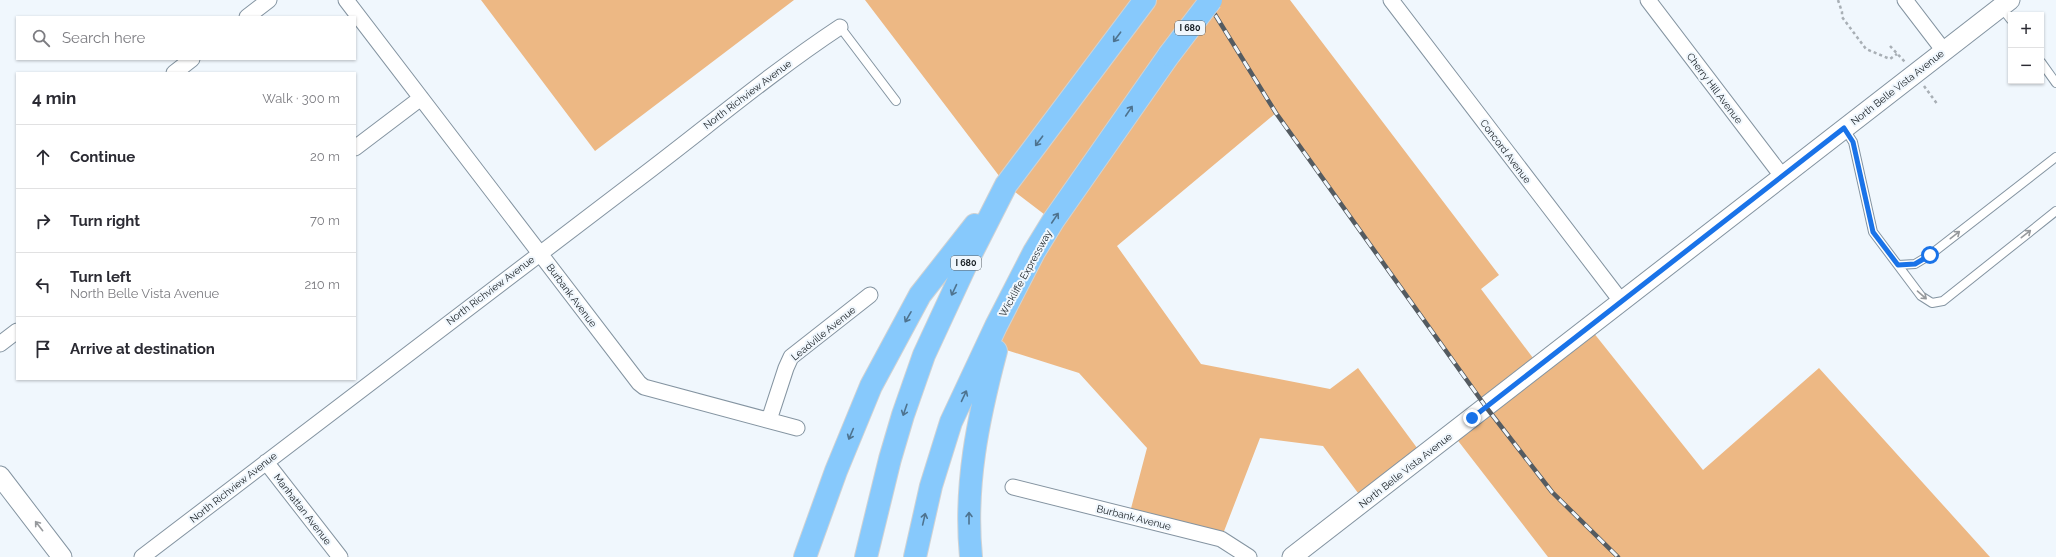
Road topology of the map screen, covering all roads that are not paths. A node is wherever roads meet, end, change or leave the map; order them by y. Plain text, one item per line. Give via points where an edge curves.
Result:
1 (269, 0) edge
2 (346, 0) edge
3 (1211, 0) edge
4 (1391, 0) edge
5 (1648, 0) edge
6 (1905, 0) edge
7 (1143, 3) edge
8 (2007, 9) edge
9 (248, 16) edge
10 (840, 27) joint
11 (1944, 51) junction
12 (191, 60) edge
13 (2044, 66) edge
14 (175, 72) edge
15 (2056, 83) edge
16 (421, 98) junction
17 (896, 101) dead end
18 (1844, 128) junction
19 (356, 147) edge
20 (2056, 157) edge
21 (1782, 176) junction
22 (1006, 185) junction
23 (2056, 211) edge
24 (540, 252) junction
25 (1898, 265) junction
26 (870, 295) dead end
27 (1010, 298) junction
28 (1622, 301) junction
29 (16, 332) edge
30 (0, 344) edge
31 (769, 420) junction
32 (797, 428) dead end
33 (266, 462) junction
34 (0, 476) edge
35 (1014, 487) dead end
36 (62, 557) edge
37 (142, 557) edge
38 (340, 557) edge
39 (805, 557) edge
40 (866, 557) edge
41 (915, 557) edge
42 (971, 557) edge
43 (1249, 557) edge
44 (1292, 557) edge

1 - 9 street
2 - 16 street, Burbank Avenue
27 -> 3 highway, Wickliffe Expressway / I 680, bridge via 1054,221 1169,55
4 - 28 street, Concord Avenue
5 - 21 street, Cherry Hill Avenue
6 - 11 street
7 -> 22 highway, I 680
8 - 11 street, North Belle Vista Avenue
10 - 17 lane
10 - 24 street, North Richview Avenue via 804,51
11 - 18 street, North Belle Vista Avenue
12 - 14 street
13 - 15 lane
16 - 19 street
16 - 24 street, Burbank Avenue
18 - 21 street, North Belle Vista Avenue
18 - 25 lane via 1853,142 1873,232
25 -> 20 lane via 1915,264 1930,255
21 - 28 street, North Belle Vista Avenue
22 -> 39 highway via 920,295 897,335 871,386 836,471
22 -> 40 highway, I 680 via 924,355 890,459
25 -> 23 lane via 1921,296 1932,303 1943,301
24 - 31 street, Burbank Avenue via 644,387
24 - 33 street, North Richview Avenue
26 - 31 street, Leadville Avenue via 791,357
41 -> 27 highway, Wickliffe Expressway / I 680 via 951,422
42 -> 27 highway via 969,494 973,454 982,402
28 - 44 street, North Belle Vista Avenue
29 - 30 street
31 - 32 street, Burbank Avenue
33 - 37 street, North Richview Avenue
33 - 38 street, Manhattan Avenue
36 -> 34 street
35 - 43 street, Burbank Avenue via 1221,539

